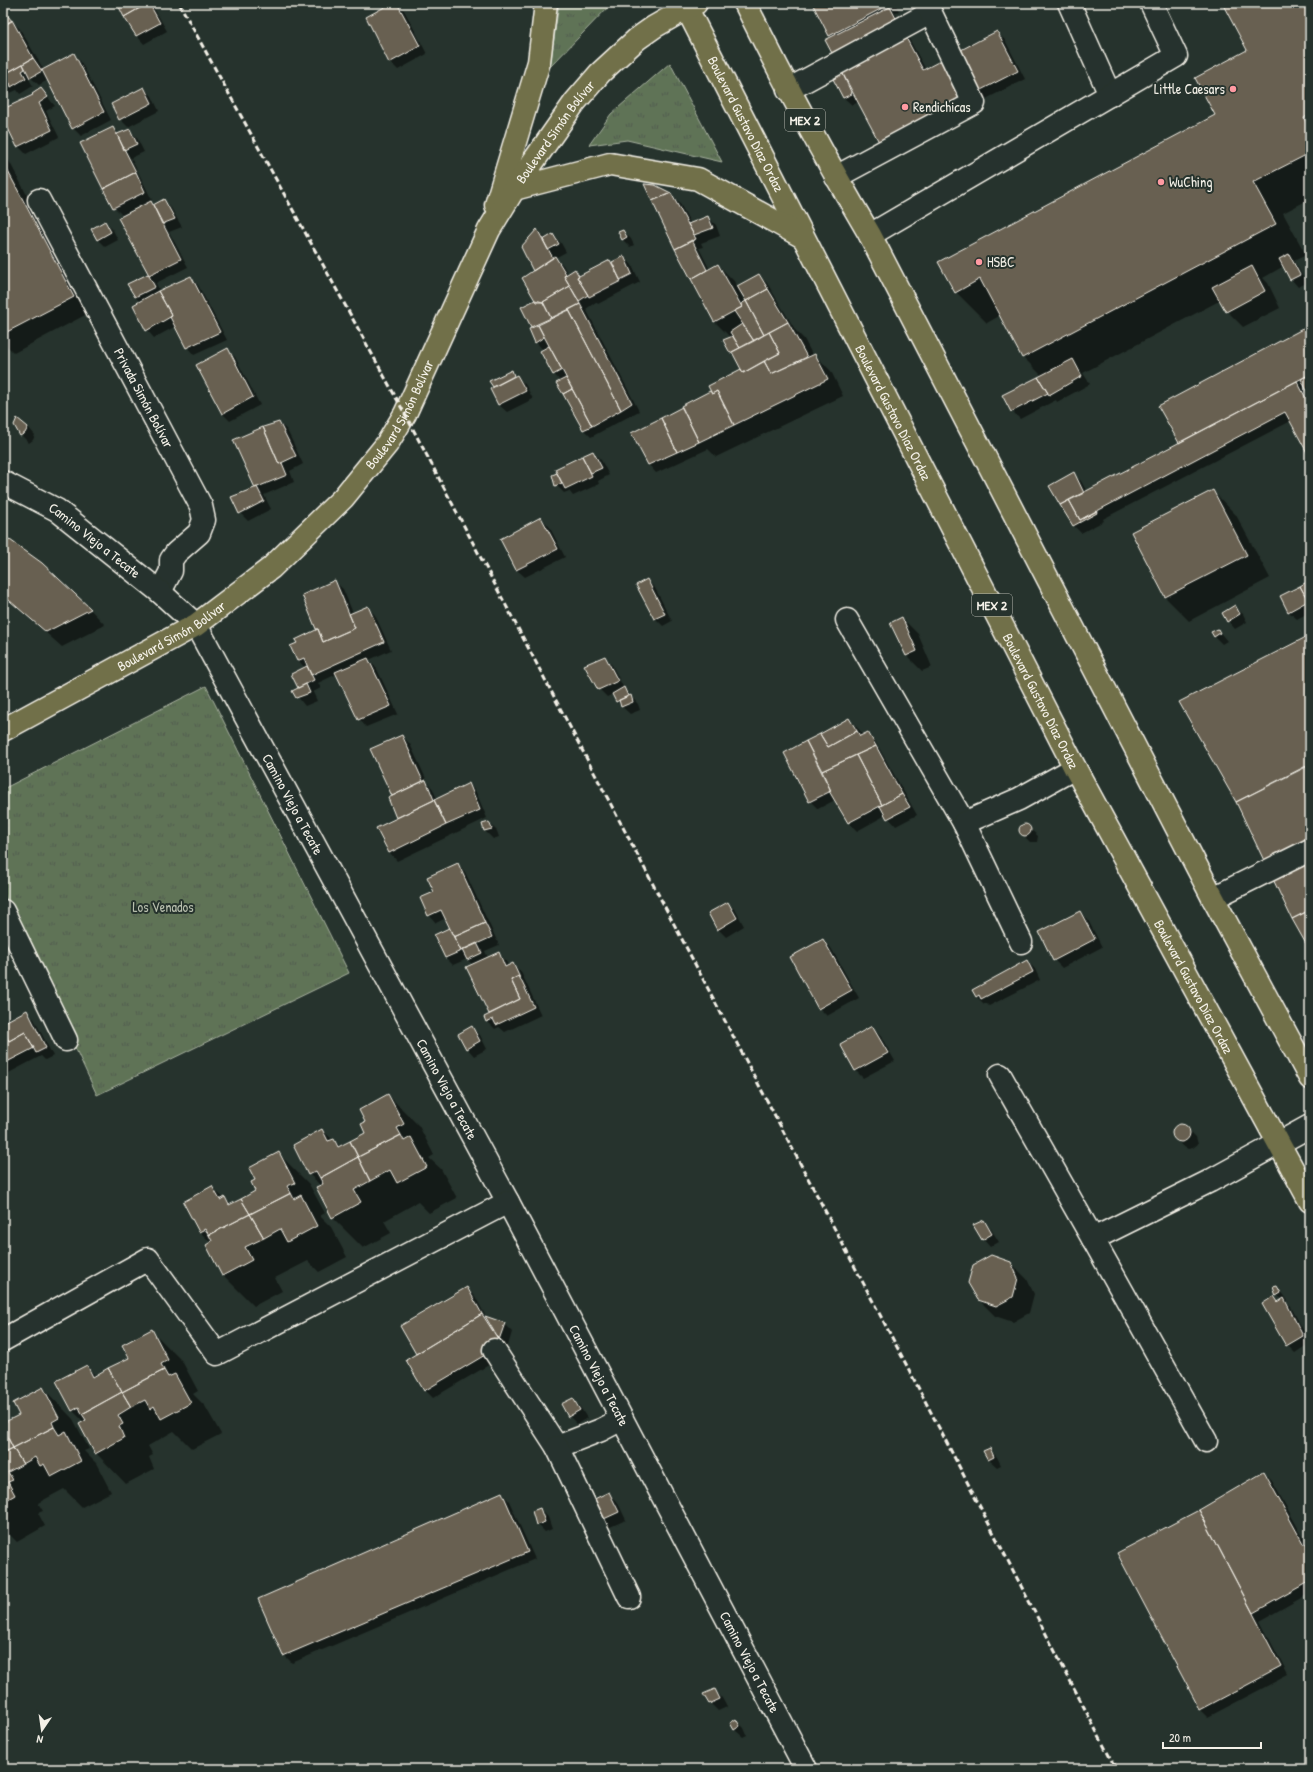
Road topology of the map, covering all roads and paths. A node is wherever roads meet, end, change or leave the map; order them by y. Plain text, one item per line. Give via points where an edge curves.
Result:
1 (546, 3) edge
2 (745, 3) edge
3 (1069, 3) edge
4 (1151, 3) edge
5 (689, 5) edge
6 (928, 8) edge
7 (788, 90) junction
8 (1110, 95) junction
9 (836, 177) junction
10 (514, 190) junction
11 (39, 200) dead end
12 (489, 230) junction
13 (870, 235) junction
14 (803, 237) junction
15 (3, 482) edge
16 (160, 592) junction
17 (847, 620) dead end
18 (196, 625) junction
19 (3, 730) edge
20 (1075, 768) junction
21 (964, 822) junction
22 (1310, 850) edge
23 (1213, 898) junction
24 (3, 911) edge
25 (1021, 942) dead end
26 (66, 1040) dead end
27 (1000, 1075) dead end
28 (1310, 1078) edge
29 (1310, 1126) edge
30 (1278, 1143) junction
31 (1310, 1201) edge
32 (508, 1202) junction
33 (1093, 1239) junction
34 (3, 1340) edge
35 (494, 1350) dead end
36 (622, 1419) junction
37 (1206, 1441) dead end
38 (557, 1447) junction
39 (629, 1597) dead end
40 (806, 1769) edge

1 - 12 main road via 539,62
2 - 7 main road, MEX 2
3 - 8 street
4 - 8 street via 1176,56
5 - 10 main road, Boulevard Simón Bolívar via 637,39 600,74 575,102
5 - 14 main road, Boulevard Gustavo Díaz Ordaz / MEX 2
6 - 7 street
6 - 9 street via 974,103
7 - 9 main road, MEX 2
8 - 13 street
9 - 13 main road, MEX 2
10 - 12 main road, Boulevard Simón Bolívar
10 - 14 main road via 610,164 698,178
11 - 16 street, Privada Simón Bolívar via 201,506 204,520 199,533 171,560 171,571
12 - 18 main road, Boulevard Simón Bolívar via 405,414 387,444 343,498 271,568
13 - 23 main road, MEX 2
14 - 20 main road, Boulevard Gustavo Díaz Ordaz / MEX 2
15 - 16 street, Camino Viejo a Tecate via 57,510
16 - 18 street, Camino Viejo a Tecate
17 - 21 street
18 - 19 main road, Boulevard Simón Bolívar
18 - 32 street, Camino Viejo a Tecate
20 - 21 street via 1019,799
20 - 30 main road, Boulevard Gustavo Díaz Ordaz / MEX 2
21 - 25 street
22 - 23 street
23 - 28 main road, MEX 2
24 - 26 street
27 - 33 street
29 - 30 street
30 - 31 main road, Boulevard Gustavo Díaz Ordaz / MEX 2
30 - 33 street
32 - 34 street via 217,1354 148,1259
32 - 36 street, Camino Viejo a Tecate
33 - 37 street
35 - 38 street
36 - 38 street
36 - 40 street, Camino Viejo a Tecate
38 - 39 street

